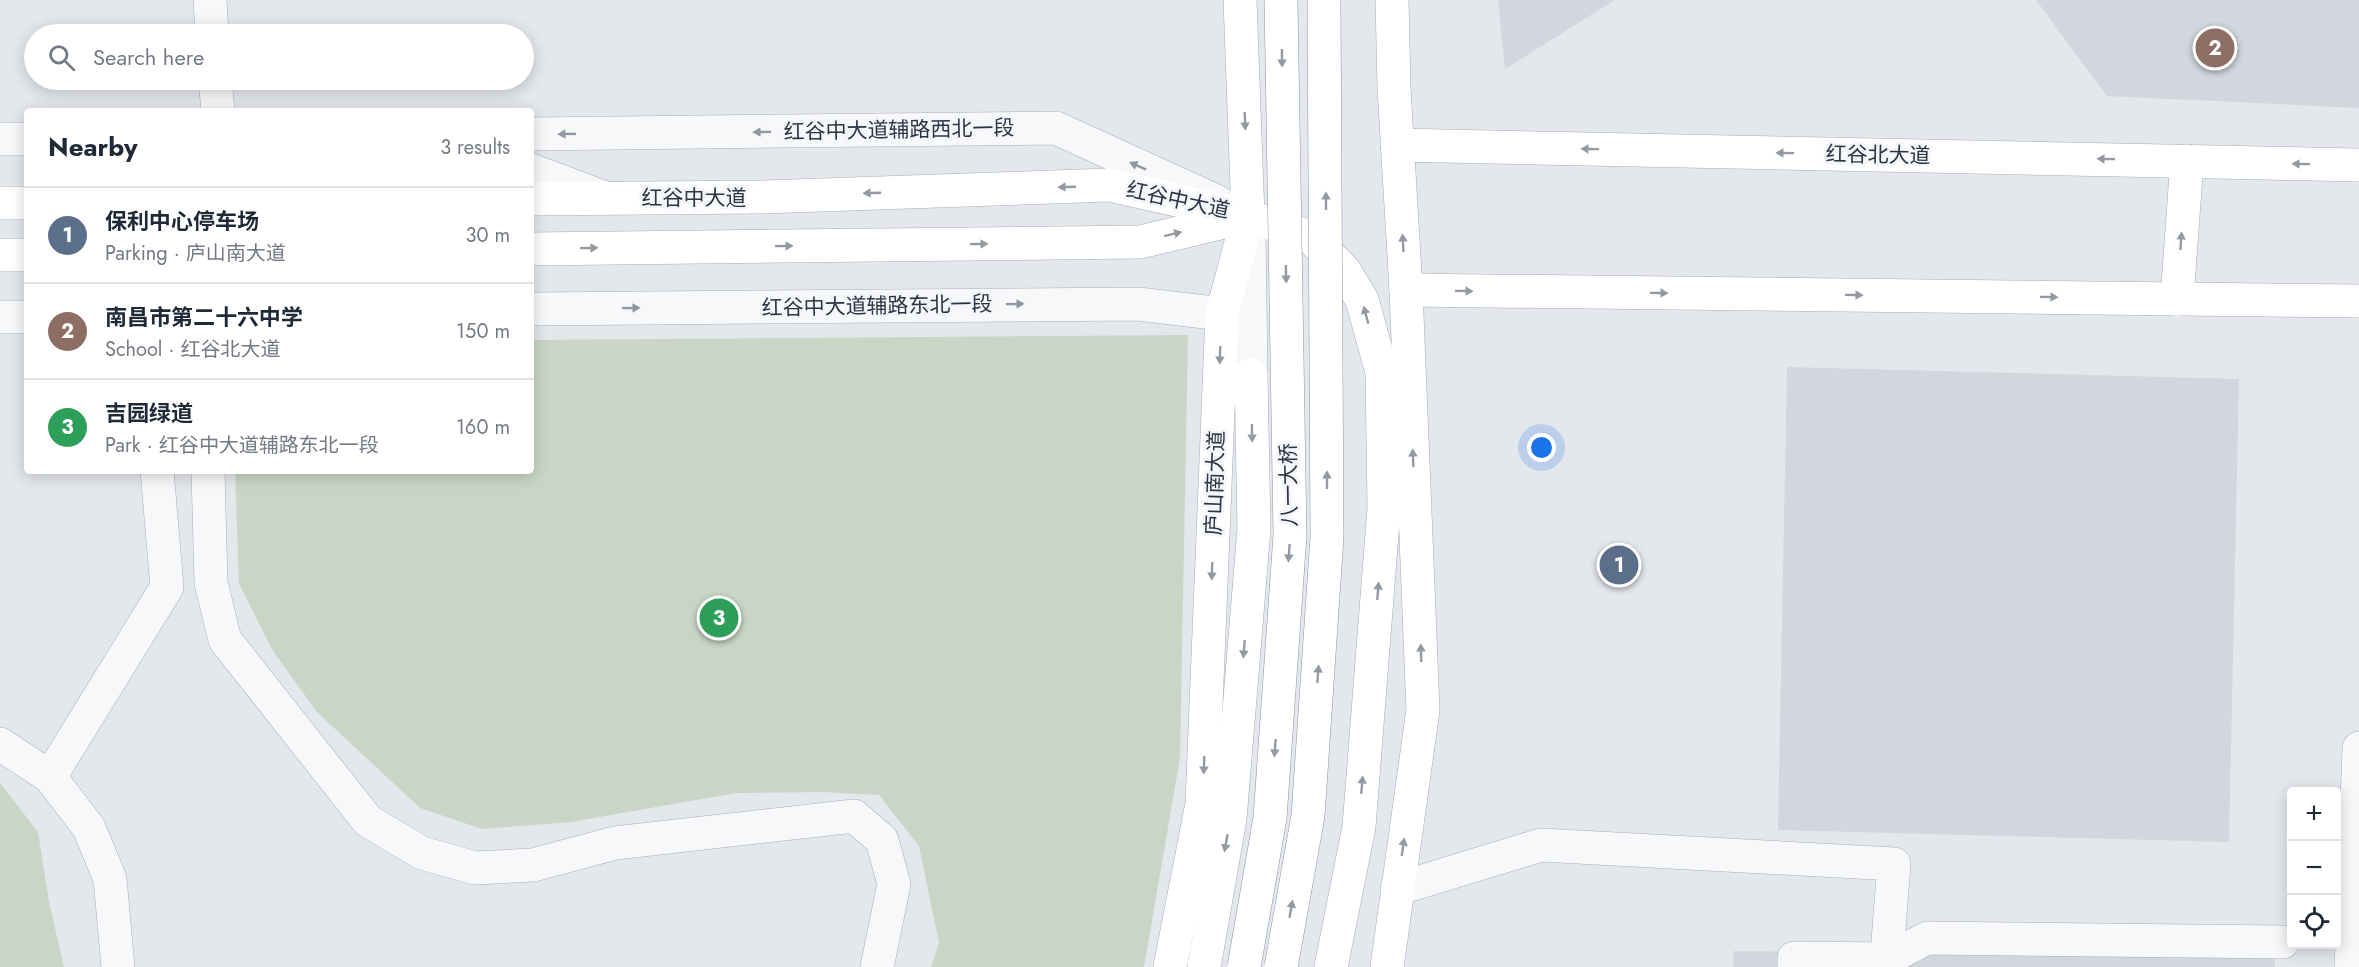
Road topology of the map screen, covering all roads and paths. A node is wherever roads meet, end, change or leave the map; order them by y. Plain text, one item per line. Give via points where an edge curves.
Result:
1 (210, 0) edge
2 (1240, 0) edge
3 (1281, 0) edge
4 (1324, 0) edge
5 (1392, 0) edge
6 (211, 24) edge
7 (216, 90) edge
8 (218, 108) edge
9 (534, 134) edge
10 (24, 139) edge
11 (0, 140) edge
12 (1397, 145) junction
13 (2187, 161) junction
14 (2359, 165) edge
15 (534, 171) edge
16 (534, 199) edge
17 (607, 199) junction
18 (0, 203) edge
19 (24, 203) edge
20 (1248, 216) junction
21 (534, 249) edge
22 (0, 255) edge
23 (24, 255) edge
24 (1406, 290) junction
25 (2177, 299) junction
26 (2359, 301) edge
27 (534, 309) edge
28 (1222, 314) junction
29 (0, 317) edge
30 (24, 317) edge
31 (1251, 375) joint
32 (157, 474) edge
33 (208, 474) edge
34 (211, 583) junction
35 (167, 587) junction
36 (0, 744) edge
37 (2359, 748) edge
38 (50, 777) junction
39 (1397, 889) junction
40 (2283, 942) dead end
41 (1887, 963) edge
42 (118, 967) edge
43 (877, 967) edge
44 (1170, 967) edge
45 (1204, 967) edge
46 (1244, 967) edge
47 (1281, 967) edge
48 (1331, 967) edge
49 (1387, 967) edge
50 (1794, 967) edge
51 (2351, 967) edge

1 - 6 street
2 -> 20 main road, 庐山南大道
3 -> 46 main road, 八一大桥, bridge via 1290,535 1270,818
47 -> 4 main road, 八一大桥, bridge via 1308,816 1327,537
5 - 12 main road
7 - 8 street
20 -> 9 street, 红谷中大道辅路西北一段 via 1056,128
10 - 11 street
13 -> 12 main road, 红谷北大道
24 -> 12 main road
14 -> 13 main road, 红谷北大道
25 -> 13 main road
15 - 17 street
16 - 17 main road, 红谷中大道
20 -> 17 main road, 红谷中大道 via 1109,185
18 - 19 main road
21 -> 20 main road, 红谷中大道 via 1140,242
20 - 28 main road, 庐山南大道
20 - 31 street
48 -> 20 main road via 1360,815 1384,508 1382,372 1362,300 1344,270 1310,237
22 - 23 main road
24 -> 25 main road
39 -> 24 main road via 1424,710
25 - 26 main road
27 -> 28 street, 红谷中大道辅路东北一段 via 1138,304
28 -> 44 main road, 庐山南大道 via 1202,804
29 - 30 street
31 -> 45 main road via 1254,529 1230,819
32 - 35 street
33 - 34 street
34 - 35 street
34 - 43 street via 225,640 368,821 422,853 475,868 533,865 615,843 854,816 882,840 894,884
35 - 38 street
36 - 38 street
37 - 51 street
38 - 42 street via 89,828 110,879
39 - 41 street via 1540,845 1894,864
39 - 49 main road
40 - 41 street via 1927,938
41 - 50 street via 1794,958

